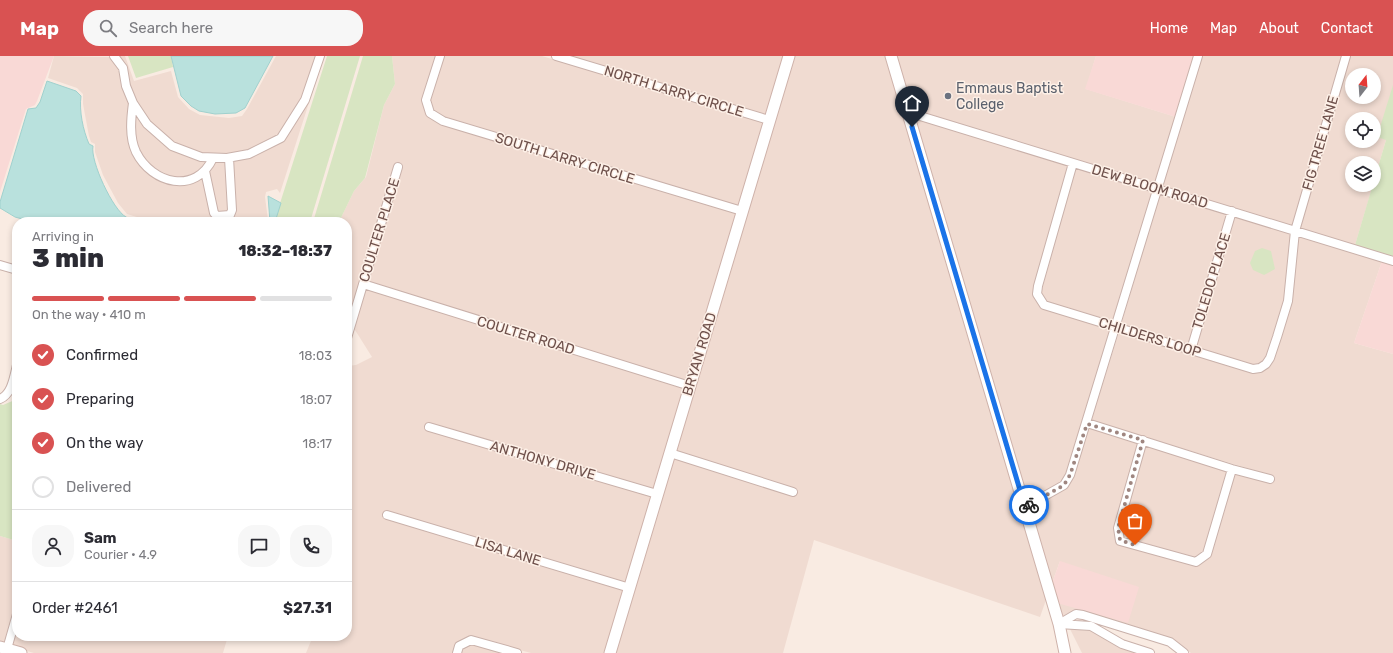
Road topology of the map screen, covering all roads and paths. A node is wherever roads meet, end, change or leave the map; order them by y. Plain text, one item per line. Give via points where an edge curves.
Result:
1 (114, 56) edge
2 (320, 56) edge
3 (440, 56) edge
4 (556, 56) edge
5 (789, 56) edge
6 (891, 56) edge
7 (1198, 56) edge
8 (1346, 56) edge
9 (133, 103) junction
10 (907, 112) junction
11 (769, 120) junction
12 (213, 158) junction
13 (229, 158) junction
14 (1073, 162) junction
15 (398, 168) dead end
16 (205, 171) junction
17 (1158, 188) junction
18 (742, 211) junction
19 (1232, 211) junction
20 (1295, 231) junction
21 (1393, 261) edge
22 (0, 265) edge
23 (12, 269) edge
24 (363, 284) junction
25 (352, 321) edge
26 (1116, 327) junction
27 (1191, 350) junction
28 (12, 381) edge
29 (690, 386) junction
30 (0, 399) edge
31 (1087, 424) junction
32 (429, 427) dead end
33 (1143, 440) junction
34 (670, 453) junction
35 (1232, 469) junction
36 (1270, 479) dead end
37 (793, 492) dead end
38 (657, 494) junction
39 (1025, 507) junction
40 (387, 515) dead end
41 (630, 588) junction
42 (1059, 624) junction
43 (12, 626) edge
44 (3, 648) edge
45 (21, 653) edge
46 (457, 653) edge
47 (517, 653) edge
48 (610, 653) edge
49 (1066, 653) edge
50 (1073, 653) edge
51 (1150, 653) edge
52 (1184, 653) edge

1 - 9 street via 123,68 126,86
2 - 13 street via 305,100 281,138 249,154
3 - 18 street, SOUTH LARRY CIRCLE via 426,100 430,113 443,121
4 - 11 street, NORTH LARRY CIRCLE
5 - 11 main road, BRYAN ROAD
6 - 10 main road
7 - 17 street
8 - 20 street, FIG TREE LANE
9 - 12 street via 147,124 172,146 201,157
9 - 16 street via 131,118 135,151 152,172 173,181 186,181 197,178
10 - 14 street, DEW BLOOM ROAD
10 - 39 main road
11 - 18 main road, BRYAN ROAD
12 - 13 street
12 - 16 street
13 - 16 street via 232,210 230,215 217,216 214,213
14 - 17 street, DEW BLOOM ROAD
14 - 26 street, CHILDERS LOOP via 1037,294 1044,305
15 - 24 street, COULTER PLACE
17 - 19 street, DEW BLOOM ROAD
17 - 26 street
18 - 29 main road, BRYAN ROAD
19 - 20 street, DEW BLOOM ROAD
19 - 27 street, TOLEDO PLACE
20 - 21 street, DEW BLOOM ROAD
20 - 27 street, CHILDERS LOOP via 1288,301 1266,364 1253,369
22 - 23 street
24 - 25 street, COULTER PLACE
24 - 29 street, COULTER ROAD
26 - 27 street, CHILDERS LOOP
26 - 31 street
28 - 30 street via 5,397
29 - 34 main road, BRYAN ROAD
31 - 33 street
31 - 39 street via 1070,475 1064,485
32 - 38 street, ANTHONY DRIVE
33 - 35 street
33 - 35 street via 1118,528 1120,540 1196,562 1207,554
34 - 37 street
34 - 38 main road, BRYAN ROAD
35 - 36 street
38 - 41 main road, BRYAN ROAD
39 - 42 main road
40 - 41 street, LISA LANE
41 - 48 main road, BRYAN ROAD
42 - 49 main road
42 - 50 main road
42 - 51 street via 1091,626 1122,644
42 - 52 street via 1076,614 1083,615 1170,642
43 - 44 street
44 - 45 main road
46 - 47 street via 459,646 471,640

